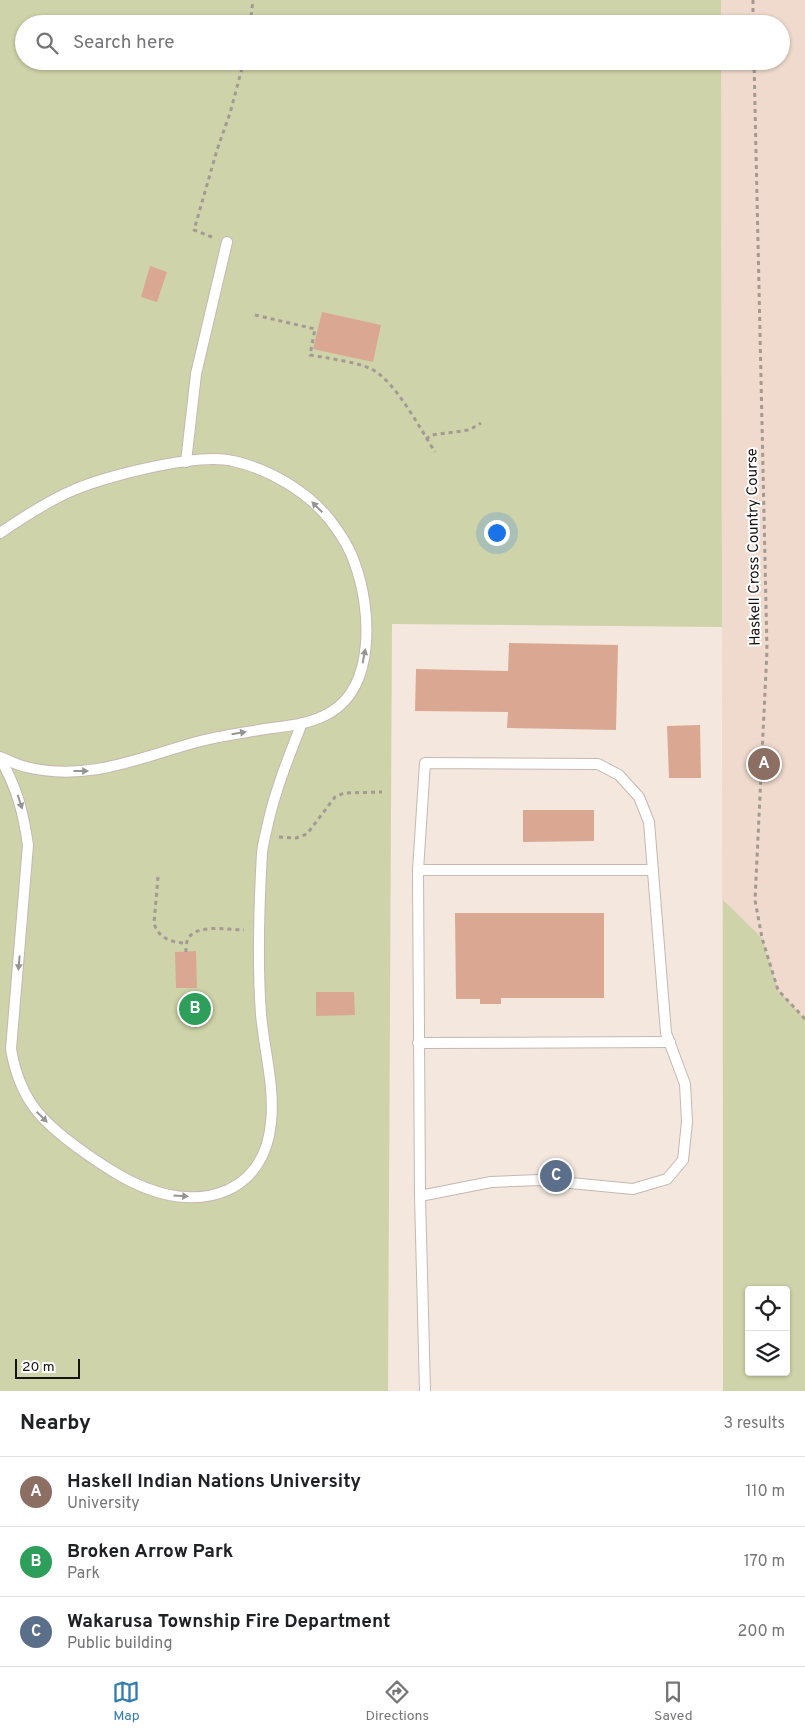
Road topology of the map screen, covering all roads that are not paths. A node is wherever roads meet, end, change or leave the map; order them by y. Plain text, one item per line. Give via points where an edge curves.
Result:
1 (227, 242) road end
2 (186, 462) junction
3 (0, 533) edge
4 (302, 723) junction
5 (0, 757) edge
6 (418, 870) junction
7 (653, 870) junction
8 (670, 1042) junction
9 (418, 1043) junction
10 (420, 1196) junction
11 (426, 1391) edge

1 - 2 lane via 196,374
2 - 3 lane via 108,478 69,492 30,512
4 -> 2 lane via 331,712 348,699 359,678 366,650 366,622 355,564 328,518 305,495 280,479 256,467 230,460
5 -> 4 lane via 25,767 92,771 213,737
5 -> 4 lane via 13,780 28,845 11,1048 14,1068 24,1093 37,1113 67,1140 119,1176 146,1189 176,1197 203,1197 224,1193 242,1183 255,1169 265,1149 271,1123 261,1014 262,851 272,804
6 - 7 lane
6 - 7 lane via 425,763 598,764 620,776 638,796 649,822
6 - 9 lane
7 - 8 lane via 666,1033
8 - 9 lane
8 - 10 lane via 685,1084 687,1122 683,1160 667,1179 633,1189 539,1180 491,1182
9 - 10 lane
10 - 11 lane

